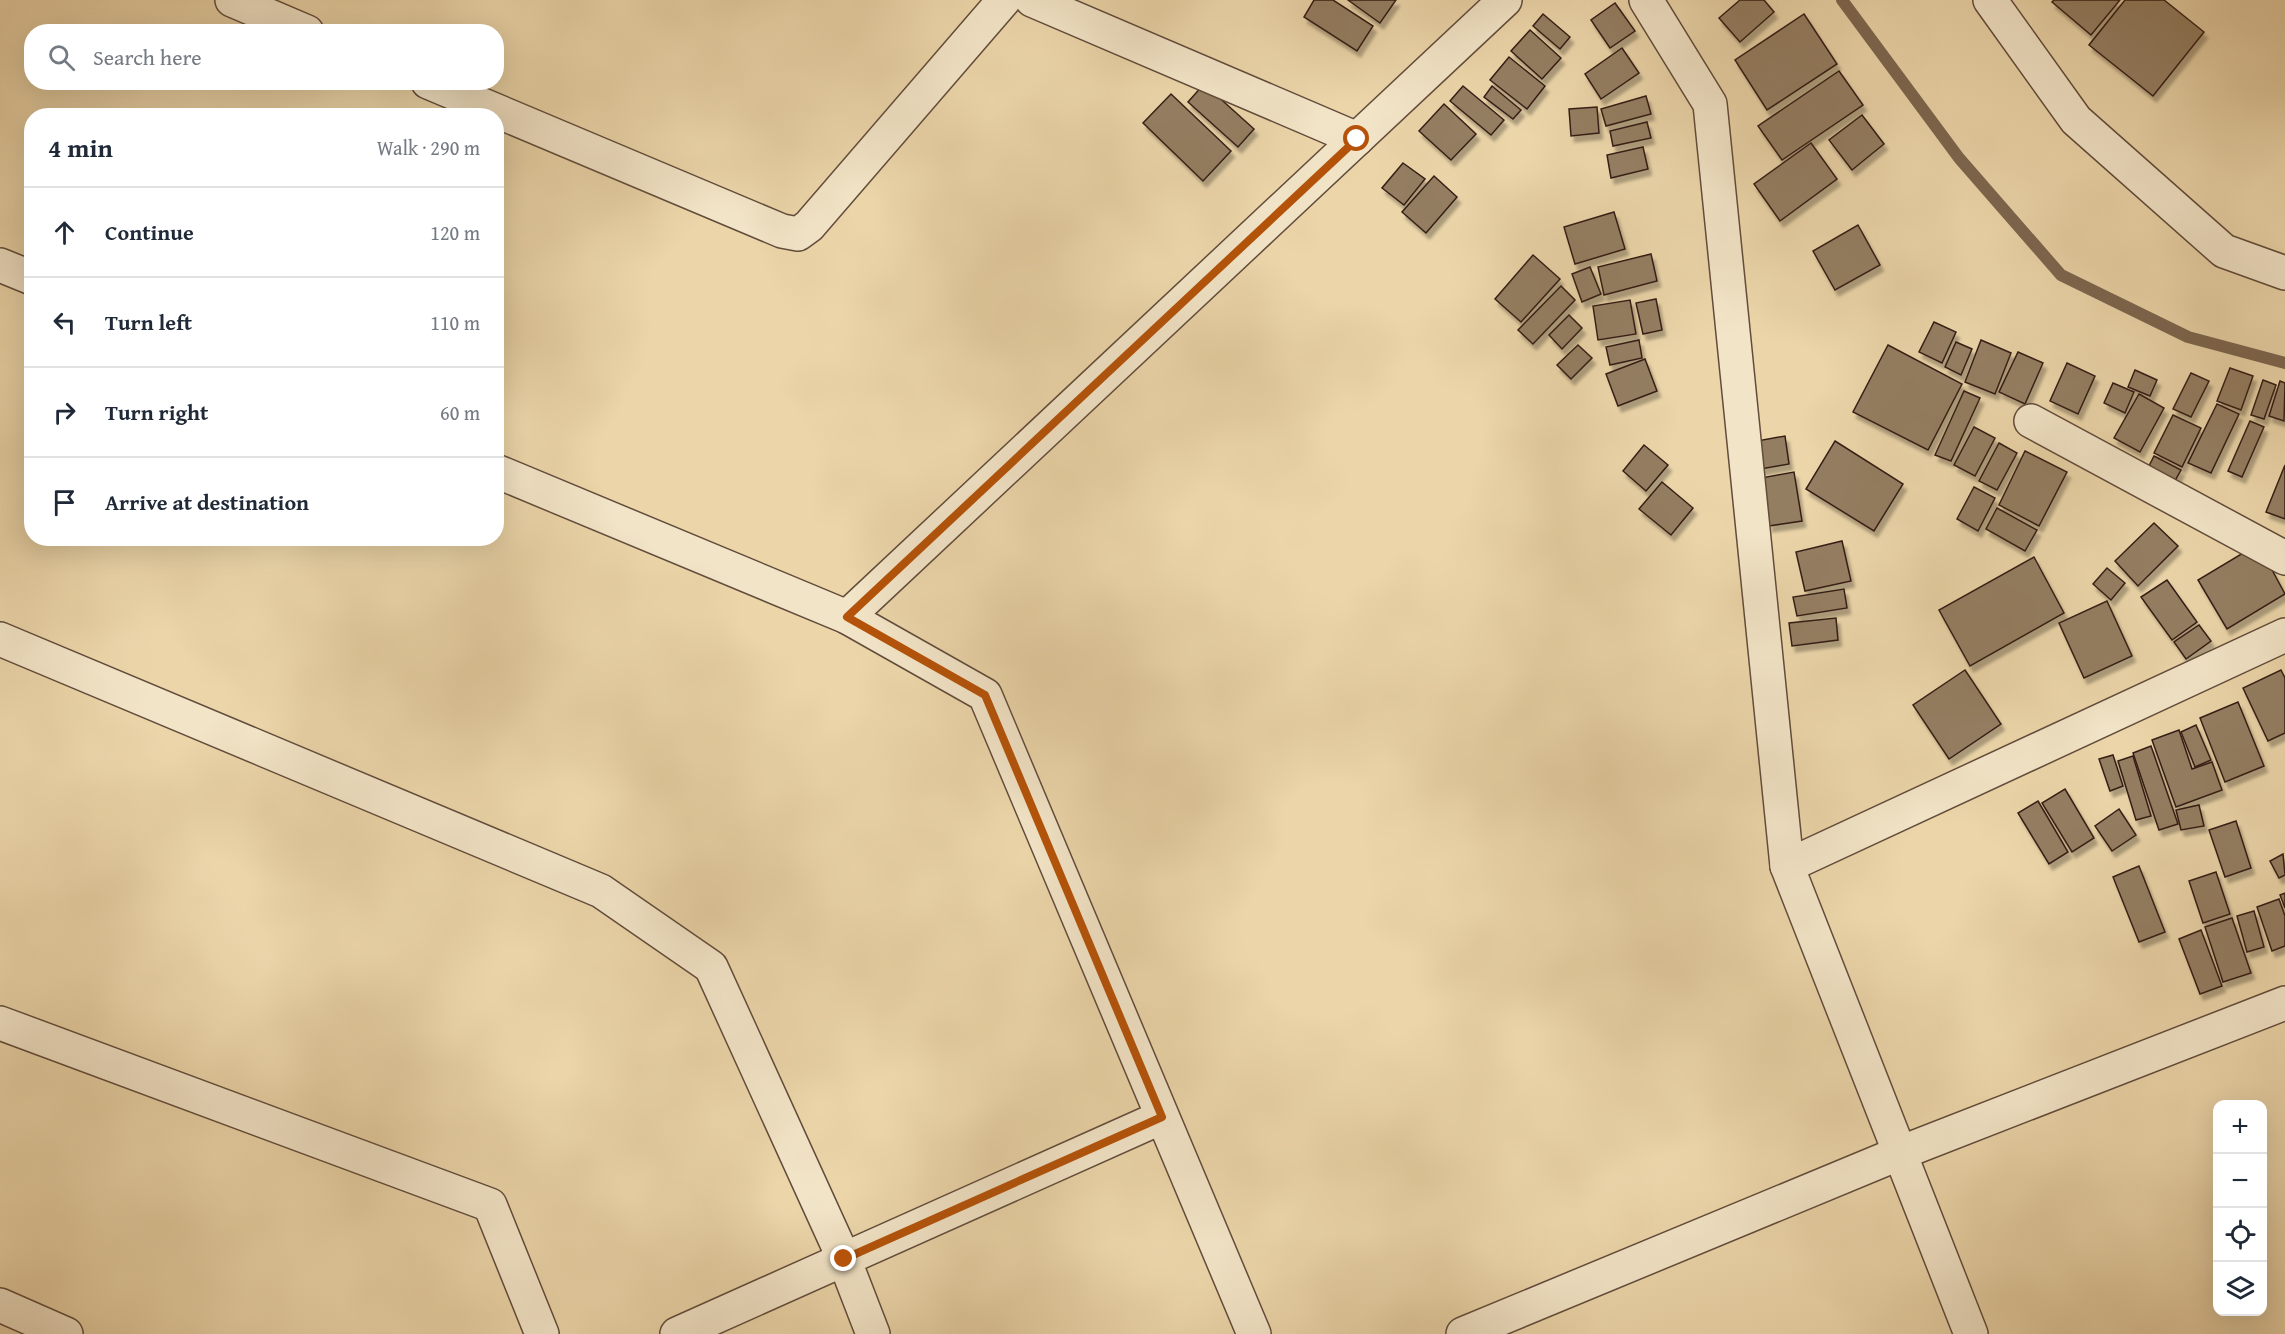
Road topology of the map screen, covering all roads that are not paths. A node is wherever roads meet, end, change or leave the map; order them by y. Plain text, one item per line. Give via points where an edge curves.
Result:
1 (232, 0) edge
2 (1004, 0) edge
3 (1032, 0) edge
4 (1505, 0) edge
5 (1646, 0) edge
6 (1998, 3) edge
7 (288, 24) edge
8 (447, 90) edge
9 (490, 108) edge
10 (504, 114) edge
11 (1357, 139) junction
12 (0, 265) edge
13 (2285, 273) edge
14 (24, 275) edge
15 (2031, 421) dead end
16 (504, 474) edge
17 (2285, 558) edge
18 (847, 617) junction
19 (2285, 635) edge
20 (0, 639) edge
21 (1787, 866) junction
22 (2285, 1003) edge
23 (0, 1023) edge
24 (1162, 1117) junction
25 (1900, 1153) junction
26 (844, 1259) junction
27 (0, 1305) edge
28 (66, 1334) edge
29 (542, 1334) edge
30 (677, 1334) edge
31 (873, 1334) edge
32 (1254, 1334) edge
33 (1463, 1334) edge
34 (1971, 1334) edge

1 - 7 street
2 - 10 street via 798,234 782,231
3 - 11 street
4 - 11 street
5 - 21 street via 1710,104
6 - 13 street via 2076,120 2224,251
8 - 9 street
11 - 18 street
12 - 14 street
15 - 17 street
16 - 18 street
18 - 24 street via 985,695
19 - 21 street
20 - 26 street via 601,891 711,967
21 - 25 street
22 - 25 street
23 - 29 street via 490,1205
24 - 26 street
24 - 32 street
25 - 33 street
25 - 34 street
26 - 30 street
26 - 31 street
27 - 28 street

